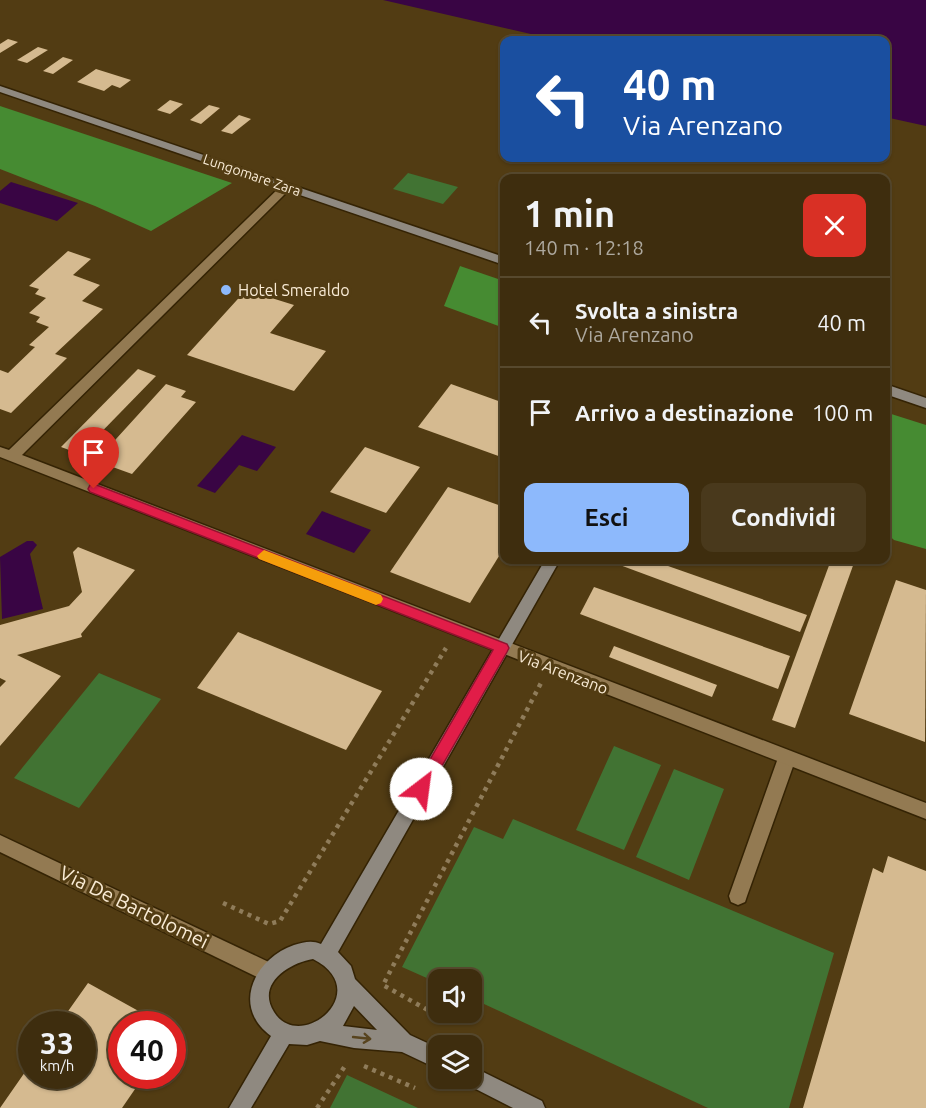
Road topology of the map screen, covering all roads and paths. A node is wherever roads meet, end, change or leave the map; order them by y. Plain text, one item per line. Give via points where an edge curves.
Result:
1 (0, 89) edge
2 (286, 187) junction
3 (500, 260) edge
4 (890, 391) edge
5 (926, 403) edge
6 (6, 454) edge
7 (550, 564) edge
8 (448, 644) dead end
9 (502, 648) junction
10 (544, 677) dead end
11 (787, 758) junction
12 (926, 811) edge
13 (0, 843) edge
14 (738, 896) dead end
15 (223, 903) dead end
16 (326, 954) junction
17 (268, 972) junction
18 (348, 986) junction
19 (428, 1010) edge
20 (322, 1032) junction
21 (284, 1033) junction
22 (403, 1042) junction
23 (428, 1054) edge
24 (350, 1060) dead end
25 (361, 1065) dead end
26 (482, 1082) edge
27 (416, 1088) dead end
28 (239, 1108) edge
29 (317, 1108) edge
30 (535, 1108) edge

1 - 2 street, Lungomare Zara
2 - 3 street, Lungomare Zara
2 - 6 street
4 - 5 street
6 - 9 street, Via Arenzano
7 - 9 street
8 - 15 path via 280,921 269,924
9 - 11 street, Via Arenzano
9 - 16 street
10 - 19 path via 383,985
11 - 12 street, Via Arenzano
11 - 14 street
13 - 17 street, Via De Bartolomei
16 - 17 street via 314,950 288,955
16 - 18 street via 344,972
17 - 21 street via 260,1000 264,1014
18 - 20 street via 342,1012
18 - 22 street
20 - 21 street via 296,1036
20 -> 22 street
21 - 28 street
22 - 23 street
24 - 29 path
25 - 27 path
26 - 30 street

